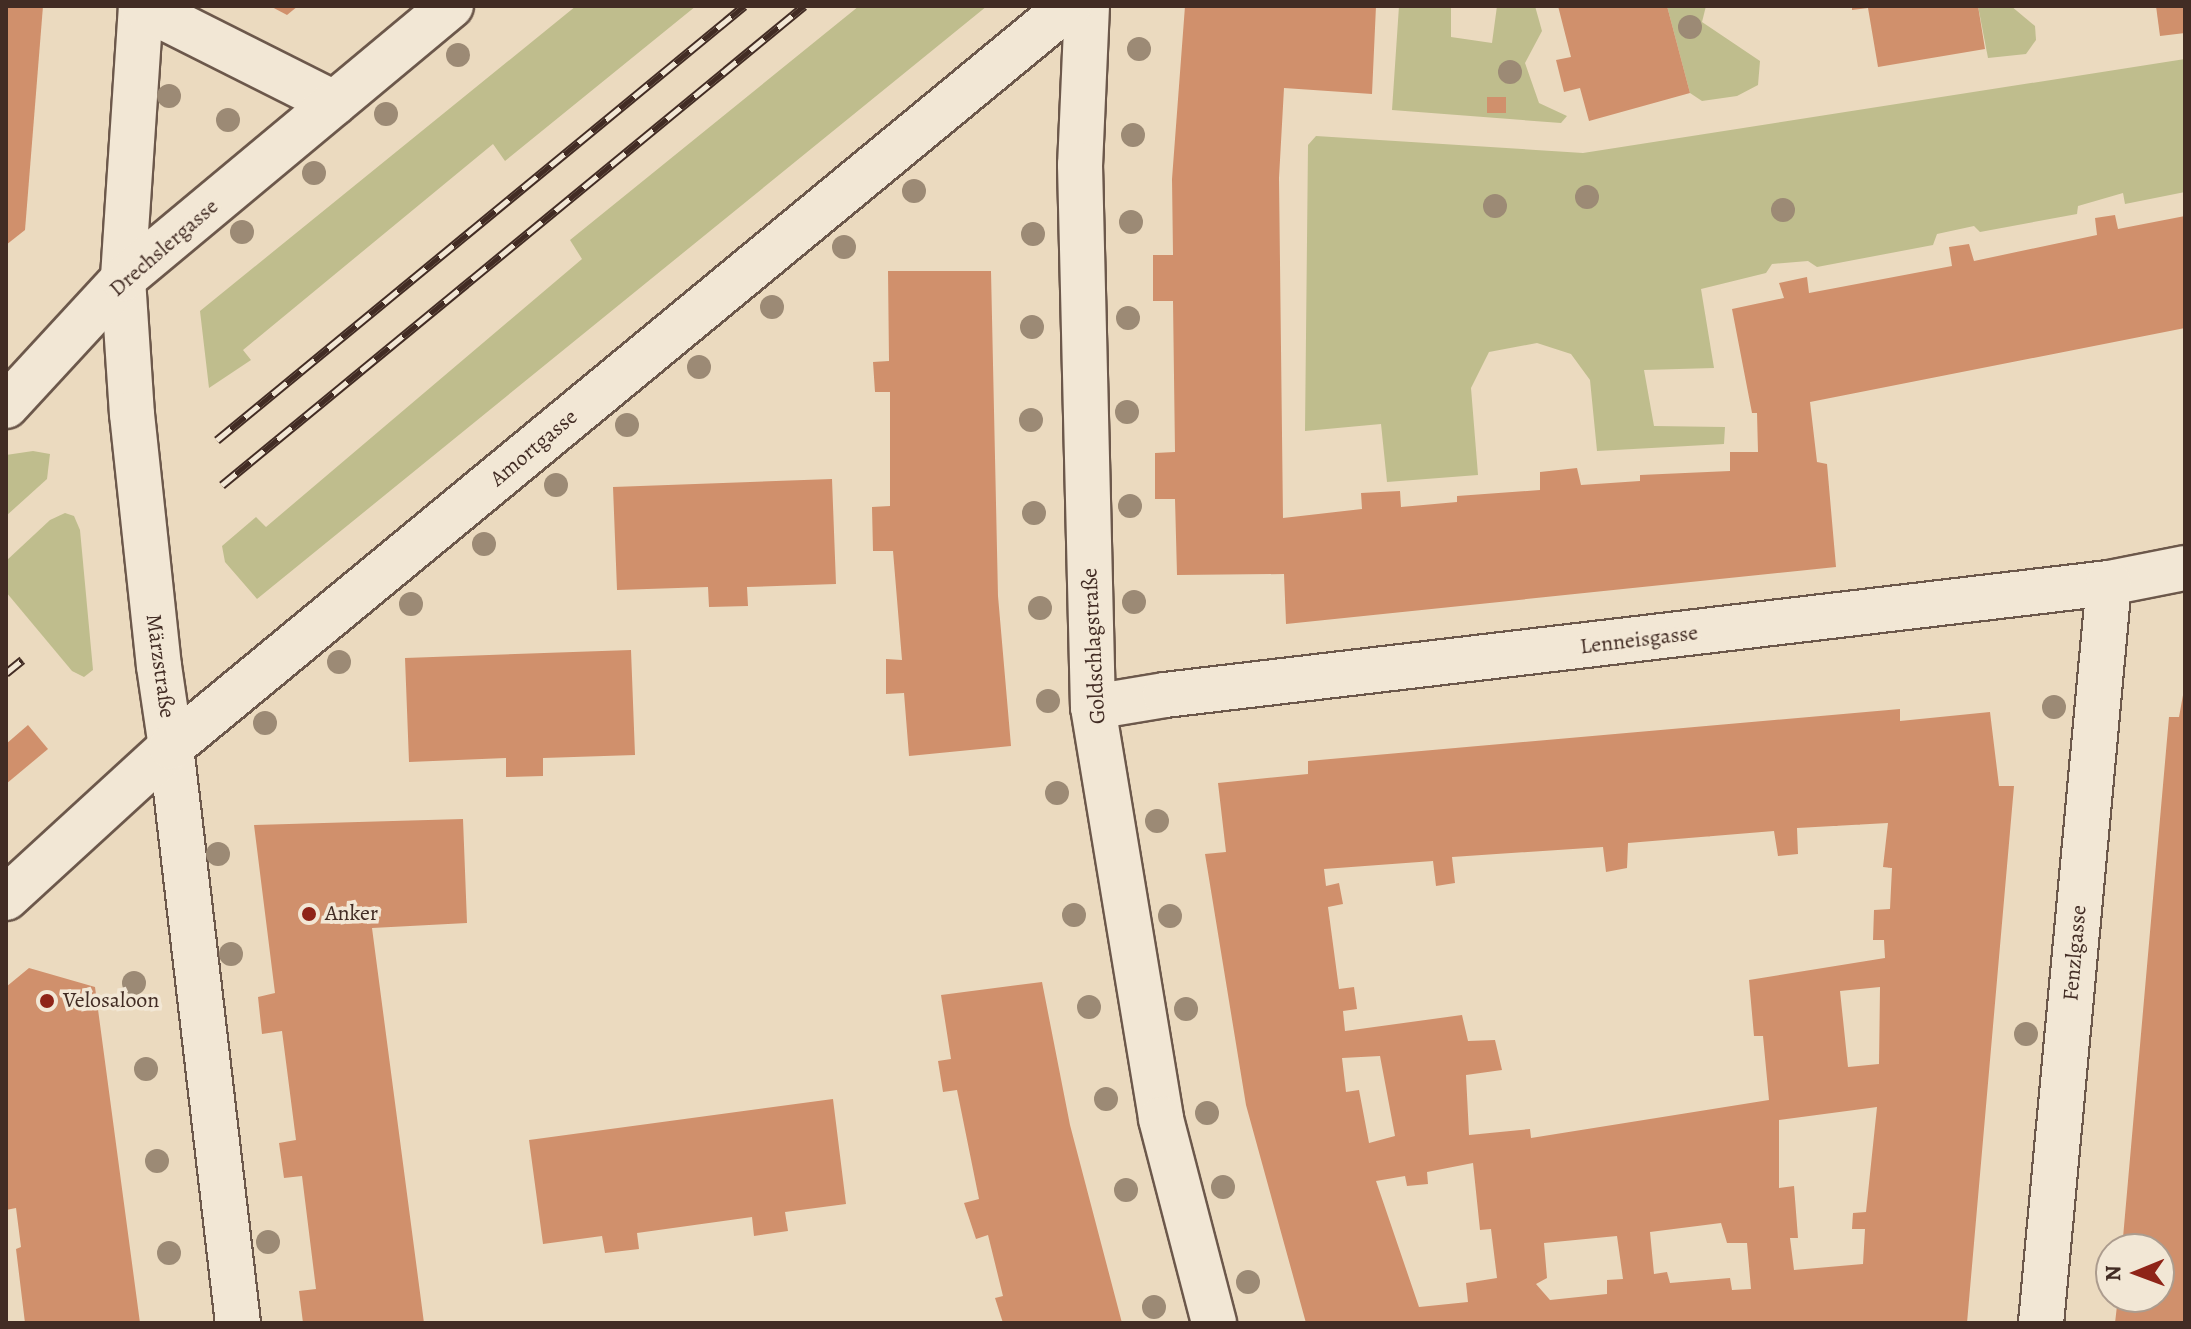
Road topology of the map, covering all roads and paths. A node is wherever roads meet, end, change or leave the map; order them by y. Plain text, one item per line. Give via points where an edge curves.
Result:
1 (141, 6) edge
2 (451, 6) edge
3 (1069, 6) edge
4 (1087, 6) edge
5 (334, 103) junction
6 (123, 279) junction
7 (6, 406) edge
8 (2185, 568) edge
9 (2109, 583) junction
10 (1093, 707) junction
11 (171, 747) junction
12 (6, 898) edge
13 (238, 1323) edge
14 (1214, 1323) edge
15 (2041, 1323) edge

1 - 5 street
1 - 6 street, Märzstraße
2 - 5 street, Drechslergasse
3 - 11 street, Amortgasse
4 - 10 street, Goldschlagstraße via 1080,165
5 - 6 street, Drechslergasse
6 - 7 street, Drechslergasse
6 - 11 street, Märzstraße via 137,461
8 - 9 street, Lenneisgasse
9 - 10 street, Lenneisgasse
9 - 15 street, Fenzlgasse
10 - 14 street, Goldschlagstraße via 1161,1119
11 - 12 street, Amortgasse
11 - 13 street, Märzstraße

